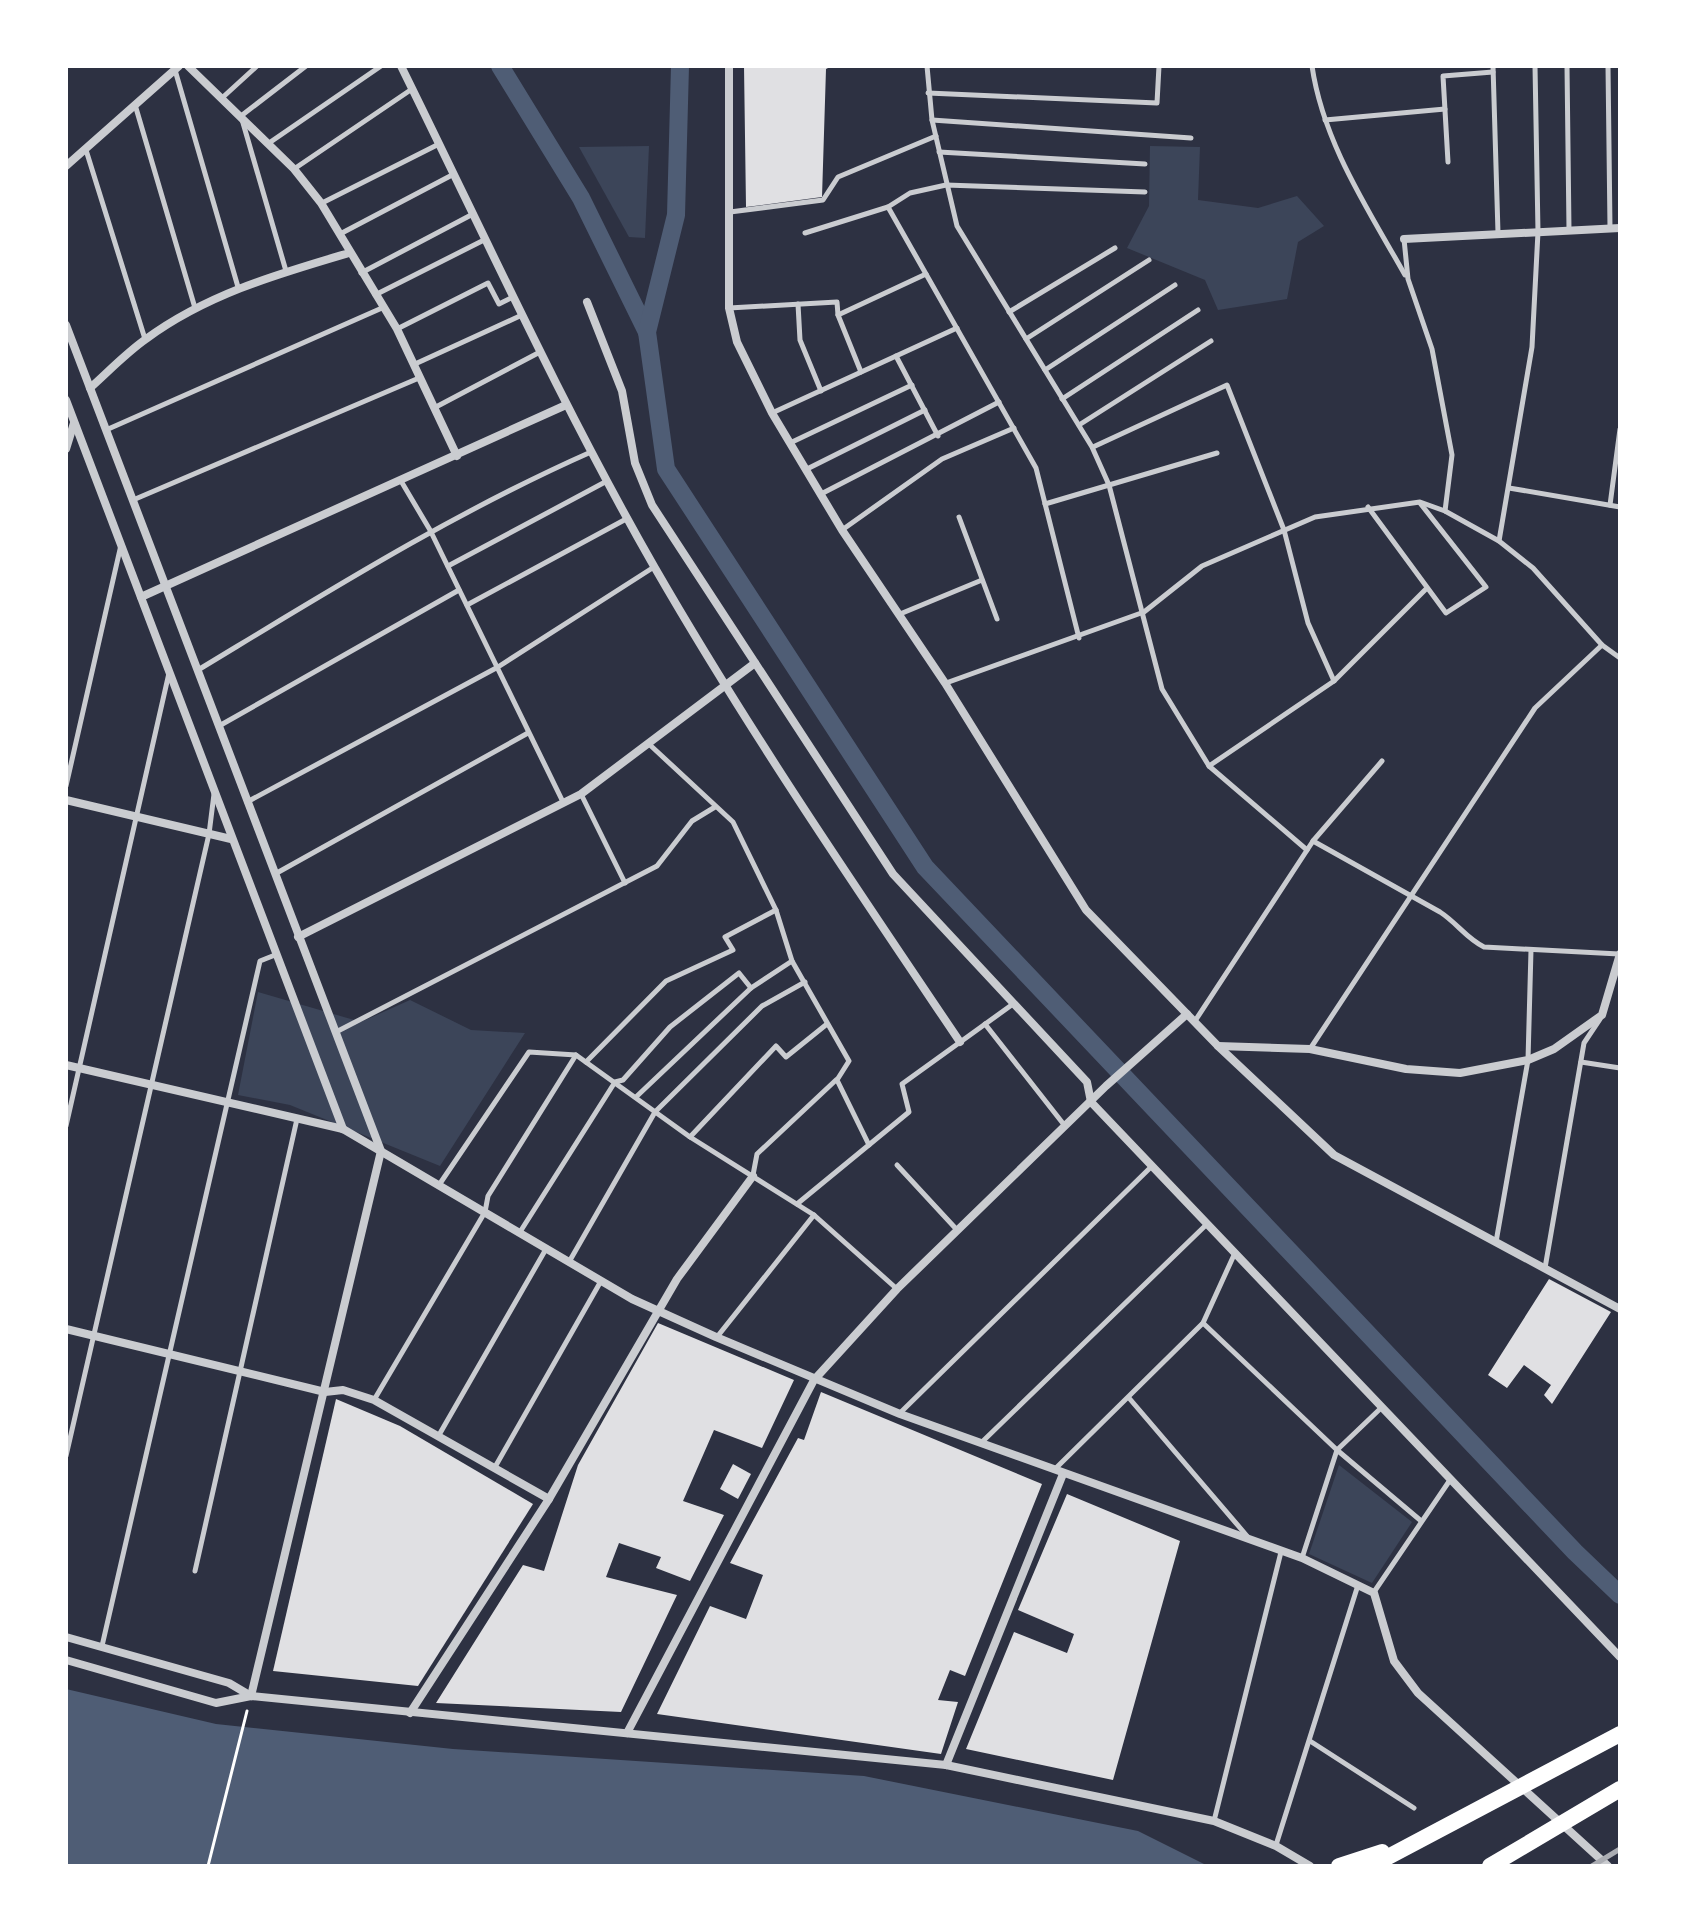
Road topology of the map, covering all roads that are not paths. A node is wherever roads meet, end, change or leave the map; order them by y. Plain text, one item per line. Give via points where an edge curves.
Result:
1 (188, 66) edge
2 (257, 66) edge
3 (306, 66) edge
4 (381, 66) edge
5 (401, 66) edge
6 (729, 66) edge
7 (927, 66) edge
8 (1159, 66) edge
9 (1312, 66) edge
10 (1535, 66) edge
11 (1567, 66) edge
12 (1608, 66) edge
13 (177, 68) edge
14 (1493, 69) edge
15 (412, 89) junction
16 (928, 93) junction
17 (222, 98) junction
18 (136, 108) junction
19 (1445, 109) junction
20 (241, 116) junction
21 (932, 120) junction
22 (1325, 120) junction
23 (936, 136) junction
24 (1191, 138) dead end
25 (269, 143) junction
26 (439, 144) junction
27 (86, 150) junction
28 (939, 152) junction
29 (1448, 162) dead end
30 (1145, 164) dead end
31 (66, 166) edge
32 (294, 169) junction
33 (454, 174) junction
34 (946, 185) junction
35 (1145, 192) dead end
36 (321, 203) junction
37 (888, 207) junction
38 (729, 212) junction
39 (474, 214) junction
40 (1610, 228) junction
41 (1620, 228) edge
42 (1569, 230) junction
43 (1538, 232) junction
44 (805, 233) dead end
45 (340, 234) junction
46 (1498, 234) junction
47 (486, 239) junction
48 (1404, 239) joint
49 (1115, 248) dead end
50 (349, 253) junction
51 (1149, 260) dead end
52 (286, 271) junction
53 (360, 273) junction
54 (926, 274) junction
55 (1408, 279) junction
56 (1175, 285) dead end
57 (238, 287) junction
58 (374, 295) junction
59 (513, 297) junction
60 (587, 302) dead end
61 (798, 304) junction
62 (382, 308) junction
63 (729, 308) junction
64 (195, 309) junction
65 (1198, 310) dead end
66 (1009, 312) junction
67 (522, 315) junction
68 (838, 315) junction
69 (66, 325) edge
70 (957, 328) junction
71 (397, 329) junction
72 (145, 339) junction
73 (1026, 339) junction
74 (1211, 341) dead end
75 (540, 352) junction
76 (896, 356) junction
77 (415, 364) junction
78 (1045, 370) junction
79 (861, 372) junction
80 (421, 377) junction
81 (912, 385) junction
82 (90, 388) junction
83 (821, 391) junction
84 (1062, 399) junction
85 (66, 400) edge
86 (999, 402) junction
87 (566, 405) junction
88 (434, 408) junction
89 (925, 410) junction
90 (772, 413) junction
91 (74, 422) junction
92 (1079, 425) junction
93 (1014, 428) junction
94 (1620, 429) edge
95 (106, 430) junction
96 (938, 436) junction
97 (790, 443) junction
98 (1092, 447) junction
99 (66, 449) edge
100 (591, 452) junction
101 (1217, 453) dead end
102 (457, 456) junction
103 (806, 470) junction
104 (401, 481) junction
105 (607, 481) junction
106 (1109, 485) junction
107 (1509, 488) junction
108 (821, 494) junction
109 (133, 500) junction
110 (1420, 502) junction
111 (1045, 504) junction
112 (1610, 505) junction
113 (1368, 507) junction
114 (1620, 507) edge
115 (1445, 511) junction
116 (959, 517) dead end
117 (628, 518) junction
118 (430, 530) junction
119 (842, 530) junction
120 (1284, 530) junction
121 (1499, 541) junction
122 (121, 544) junction
123 (448, 566) junction
124 (654, 567) junction
125 (982, 580) junction
126 (166, 586) junction
127 (1427, 588) junction
128 (459, 590) junction
129 (141, 597) junction
130 (467, 605) junction
131 (1144, 612) junction
132 (899, 615) junction
133 (997, 619) dead end
134 (1079, 638) junction
135 (1602, 645) junction
136 (1620, 658) edge
137 (755, 663) junction
138 (498, 667) junction
139 (197, 671) junction
140 (169, 672) junction
141 (1334, 681) junction
142 (945, 683) junction
143 (725, 687) junction
144 (218, 726) junction
145 (528, 733) junction
146 (650, 745) junction
147 (1382, 761) dead end
148 (1209, 766) junction
149 (66, 786) edge
150 (214, 794) junction
151 (581, 794) junction
152 (66, 800) edge
153 (246, 802) junction
154 (563, 802) junction
155 (715, 807) junction
156 (136, 817) junction
157 (209, 834) junction
158 (231, 839) junction
159 (1313, 841) junction
160 (1307, 850) junction
161 (274, 875) junction
162 (625, 883) junction
163 (1410, 897) junction
164 (776, 910) junction
165 (298, 937) junction
166 (1531, 950) junction
167 (1620, 954) edge
168 (275, 955) junction
169 (792, 961) junction
170 (805, 982) junction
171 (751, 988) junction
172 (1013, 1004) junction
173 (1187, 1014) junction
174 (1602, 1015) junction
175 (1195, 1022) junction
176 (827, 1024) junction
177 (985, 1024) junction
178 (335, 1032) junction
179 (960, 1042) junction
180 (1218, 1046) junction
181 (1310, 1049) junction
182 (576, 1055) junction
183 (1528, 1060) junction
184 (586, 1062) junction
185 (1581, 1062) junction
186 (66, 1065) edge
187 (79, 1068) junction
188 (1620, 1068) edge
189 (837, 1080) junction
190 (615, 1082) junction
191 (152, 1085) junction
192 (636, 1097) junction
193 (228, 1102) junction
194 (1091, 1102) junction
195 (655, 1112) junction
196 (298, 1118) junction
197 (66, 1126) edge
198 (1065, 1126) junction
199 (343, 1129) junction
200 (690, 1137) junction
201 (869, 1145) junction
202 (381, 1151) junction
203 (897, 1165) dead end
204 (1152, 1166) junction
205 (753, 1176) junction
206 (439, 1185) junction
207 (797, 1204) junction
208 (485, 1212) junction
209 (814, 1215) junction
210 (1207, 1224) junction
211 (958, 1231) junction
212 (519, 1233) junction
213 (1495, 1243) junction
214 (546, 1249) junction
215 (1234, 1255) junction
216 (569, 1262) junction
217 (1544, 1269) junction
218 (601, 1281) junction
219 (897, 1289) junction
220 (1620, 1309) edge
221 (658, 1311) junction
222 (1203, 1323) junction
223 (66, 1329) edge
224 (94, 1336) junction
225 (716, 1337) junction
226 (170, 1354) junction
227 (241, 1371) junction
228 (814, 1380) junction
229 (325, 1392) junction
230 (1129, 1398) junction
231 (374, 1400) junction
232 (1381, 1408) junction
233 (900, 1414) junction
234 (439, 1435) junction
235 (982, 1442) junction
236 (1337, 1450) junction
237 (66, 1456) edge
238 (495, 1467) junction
239 (1053, 1471) junction
240 (1063, 1474) junction
241 (1450, 1480) junction
242 (549, 1499) junction
243 (1420, 1520) junction
244 (1252, 1543) junction
245 (1281, 1552) junction
246 (1302, 1558) junction
247 (195, 1571) dead end
248 (1358, 1585) junction
249 (1374, 1593) junction
250 (66, 1637) edge
251 (102, 1646) junction
252 (1620, 1657) edge
253 (66, 1660) edge
254 (251, 1696) junction
255 (410, 1713) junction
256 (627, 1733) junction
257 (1620, 1734) edge
258 (1310, 1741) junction
259 (946, 1765) junction
260 (1620, 1789) edge
261 (1414, 1808) dead end
262 (1214, 1821) junction
263 (1433, 1835) junction
264 (1276, 1846) junction
265 (1310, 1866) edge
266 (1339, 1866) edge
267 (1371, 1866) edge
268 (1490, 1866) edge
269 (1608, 1866) edge

1 - 17 street
2 - 17 lane
3 - 20 lane
4 - 25 lane
5 - 15 street
6 - 38 street
7 - 16 lane
8 - 16 lane via 1157,103
9 - 22 lane
10 - 43 lane
11 - 42 lane
12 - 40 lane
13 - 18 street
13 - 57 lane
14 - 19 lane via 1443,76
14 - 46 lane
15 - 26 street
15 - 32 lane
16 - 21 lane
17 - 20 street
18 - 27 street
18 - 64 lane
19 - 22 lane
19 - 29 lane
20 - 25 street
20 - 52 lane
21 - 23 lane
21 - 24 lane
22 - 55 lane via 1360,196
23 - 28 lane
23 - 38 lane via 838,177 823,200
25 - 32 street
26 - 33 street
26 - 36 lane
27 - 31 street
27 - 72 lane
28 - 30 lane
28 - 34 lane
32 - 36 street
33 - 39 street
33 - 45 lane
34 - 35 lane
34 - 37 lane via 910,193
34 - 66 lane via 957,226
36 - 45 street
37 - 44 lane
37 - 54 lane
38 - 63 street
39 - 47 street
39 - 53 lane
40 - 41 street
40 - 42 street
42 - 43 street
43 - 46 street
43 - 107 lane via 1532,347
45 - 50 street
46 - 48 street
47 - 58 lane
47 - 59 street
48 - 55 lane
49 - 66 lane
50 - 52 street
50 - 53 street
51 - 73 lane
52 - 57 street
53 - 58 street
54 - 68 lane
54 - 70 lane
55 - 115 lane via 1432,349 1452,455
56 - 78 lane
57 - 64 street
58 - 62 street
59 - 67 street
59 - 71 lane via 499,304 488,283
60 - 137 street via 622,391 635,463 652,505
61 - 63 lane
61 - 68 lane via 837,302
61 - 83 lane via 800,340
62 - 71 street
62 - 95 lane
63 - 90 street via 737,342
64 - 72 street
65 - 84 lane
66 - 73 lane
67 - 75 street
67 - 77 lane
68 - 79 lane
69 - 82 street
70 - 76 lane
70 - 86 lane
71 - 77 street
72 - 82 street
73 - 78 lane
74 - 92 lane
75 - 87 street
75 - 88 lane
76 - 79 lane
76 - 81 lane
77 - 80 street
78 - 84 lane
79 - 83 lane
80 - 88 street
80 - 109 lane
81 - 89 lane
81 - 97 lane
82 - 95 street
83 - 90 lane
84 - 92 lane
85 - 91 street
86 - 93 lane
86 - 96 lane
87 - 100 street
87 - 102 street
88 - 102 street
89 - 96 lane
89 - 103 lane
90 - 97 street
91 - 99 street
91 - 122 street
92 - 98 lane
93 - 111 lane via 1036,468
93 - 119 lane via 942,459
94 - 112 lane
95 - 109 street
96 - 108 lane
97 - 103 street
98 - 106 lane
98 - 120 lane via 1227,385
100 - 105 street
100 - 118 lane
101 - 106 lane
102 - 104 street
103 - 108 street
104 - 118 lane
104 - 126 street
105 - 117 street
105 - 123 lane
106 - 111 lane
106 - 131 lane
107 - 112 lane
107 - 121 lane
108 - 119 street
109 - 126 street
110 - 113 lane
110 - 115 lane
110 - 127 lane via 1486,587 1446,613
111 - 134 lane
112 - 114 lane
113 - 120 lane via 1315,517
113 - 127 lane
115 - 121 lane
116 - 125 lane
117 - 124 street
117 - 130 lane
118 - 123 lane
118 - 139 lane
119 - 132 street
120 - 131 lane via 1202,566
120 - 141 lane via 1308,623
121 - 135 lane via 1533,568
122 - 129 street
122 - 149 lane
123 - 128 lane
124 - 138 lane
124 - 143 street
125 - 132 lane
125 - 133 lane
126 - 129 street
126 - 139 street
127 - 141 lane
128 - 130 lane
128 - 144 lane
129 - 140 street
130 - 138 lane
131 - 134 lane
131 - 148 lane via 1162,689
132 - 142 street
134 - 142 lane
135 - 136 lane
135 - 163 lane via 1535,708
137 - 143 street
137 - 172 street via 893,874
138 - 145 lane
138 - 153 lane
139 - 144 street
140 - 150 street
140 - 156 lane
141 - 148 lane
142 - 173 street via 1086,910
143 - 146 street
143 - 179 street
144 - 153 street
145 - 154 lane
145 - 161 lane
146 - 151 street
146 - 155 lane
147 - 159 lane
148 - 160 lane
150 - 157 lane
150 - 158 street
151 - 154 street
151 - 162 lane
152 - 156 street
153 - 161 street
154 - 165 street
155 - 162 lane via 692,821 657,866
155 - 164 lane via 733,822
156 - 157 street
156 - 187 lane
157 - 158 street
157 - 191 lane
158 - 168 street
159 - 160 lane
159 - 163 lane
160 - 175 lane
161 - 165 street
162 - 178 lane
163 - 166 lane via 1453,921 1467,938 1484,947
163 - 181 lane
164 - 169 lane
164 - 184 lane via 725,937 733,950 666,981
165 - 178 street
166 - 167 lane
166 - 183 lane
167 - 174 street
168 - 193 lane via 260,961
168 - 199 street
169 - 170 lane
169 - 171 lane
170 - 176 lane
170 - 195 lane via 762,1006
171 - 190 lane via 739,973 670,1027 623,1080
171 - 192 lane
172 - 177 lane
172 - 194 street via 1087,1082
173 - 175 street
173 - 194 street
174 - 183 street via 1554,1049
174 - 185 lane via 1584,1043
175 - 180 street
176 - 189 lane via 849,1061
176 - 200 lane via 786,1057 776,1046
177 - 179 lane
177 - 198 lane
178 - 202 street
179 - 201 lane via 902,1084 909,1112
180 - 181 street
180 - 213 street via 1334,1155
181 - 183 street via 1406,1069 1460,1073
182 - 184 lane
182 - 206 lane via 529,1052
182 - 208 lane via 488,1196
183 - 213 lane
184 - 190 lane
185 - 188 lane
185 - 217 lane
186 - 187 street
187 - 191 street
187 - 197 lane
189 - 201 lane
189 - 205 lane via 757,1154
190 - 192 lane
190 - 212 lane
191 - 193 street
191 - 224 lane
192 - 195 lane
193 - 196 street
193 - 226 lane
194 - 198 street
194 - 204 street
195 - 200 lane
195 - 216 lane
196 - 199 street
196 - 227 lane
198 - 211 street
199 - 202 street
200 - 205 lane
201 - 207 lane
202 - 206 street
202 - 229 street
203 - 211 lane
204 - 210 street
204 - 233 lane
205 - 207 lane
205 - 221 street
206 - 208 street
207 - 209 lane
208 - 212 street
208 - 231 lane
209 - 219 lane
209 - 225 lane
210 - 215 street
210 - 235 lane
211 - 219 street
212 - 214 street
213 - 217 street
214 - 216 street
214 - 234 lane
215 - 222 lane
215 - 232 street
216 - 218 street
217 - 220 street
218 - 221 street
218 - 238 lane
219 - 228 street
221 - 225 street
221 - 242 street
222 - 230 lane
222 - 236 lane
223 - 224 street
224 - 226 street
224 - 237 lane
225 - 228 street
226 - 227 street
226 - 251 lane
227 - 229 street
227 - 247 lane
228 - 233 street
228 - 256 street
229 - 231 street via 343,1390
229 - 254 street
230 - 239 lane
230 - 244 lane
231 - 234 street
232 - 236 lane
232 - 241 street
233 - 235 street
234 - 238 street
235 - 239 street
236 - 243 lane
236 - 246 lane
238 - 242 street
239 - 240 street
240 - 244 street
240 - 259 street
241 - 243 lane
241 - 252 street
242 - 255 street
243 - 249 lane
244 - 245 street
245 - 246 street
245 - 262 lane
246 - 248 street
248 - 249 street
248 - 258 lane
249 - 269 street via 1394,1661 1418,1693
250 - 251 street
251 - 254 street via 229,1683
253 - 254 street via 216,1703
254 - 255 street
255 - 256 street
256 - 259 street
257 - 263 highway
258 - 261 lane
258 - 264 lane
259 - 262 street
260 - 268 highway
262 - 264 street
263 - 266 highway
263 - 267 highway
264 - 265 street

